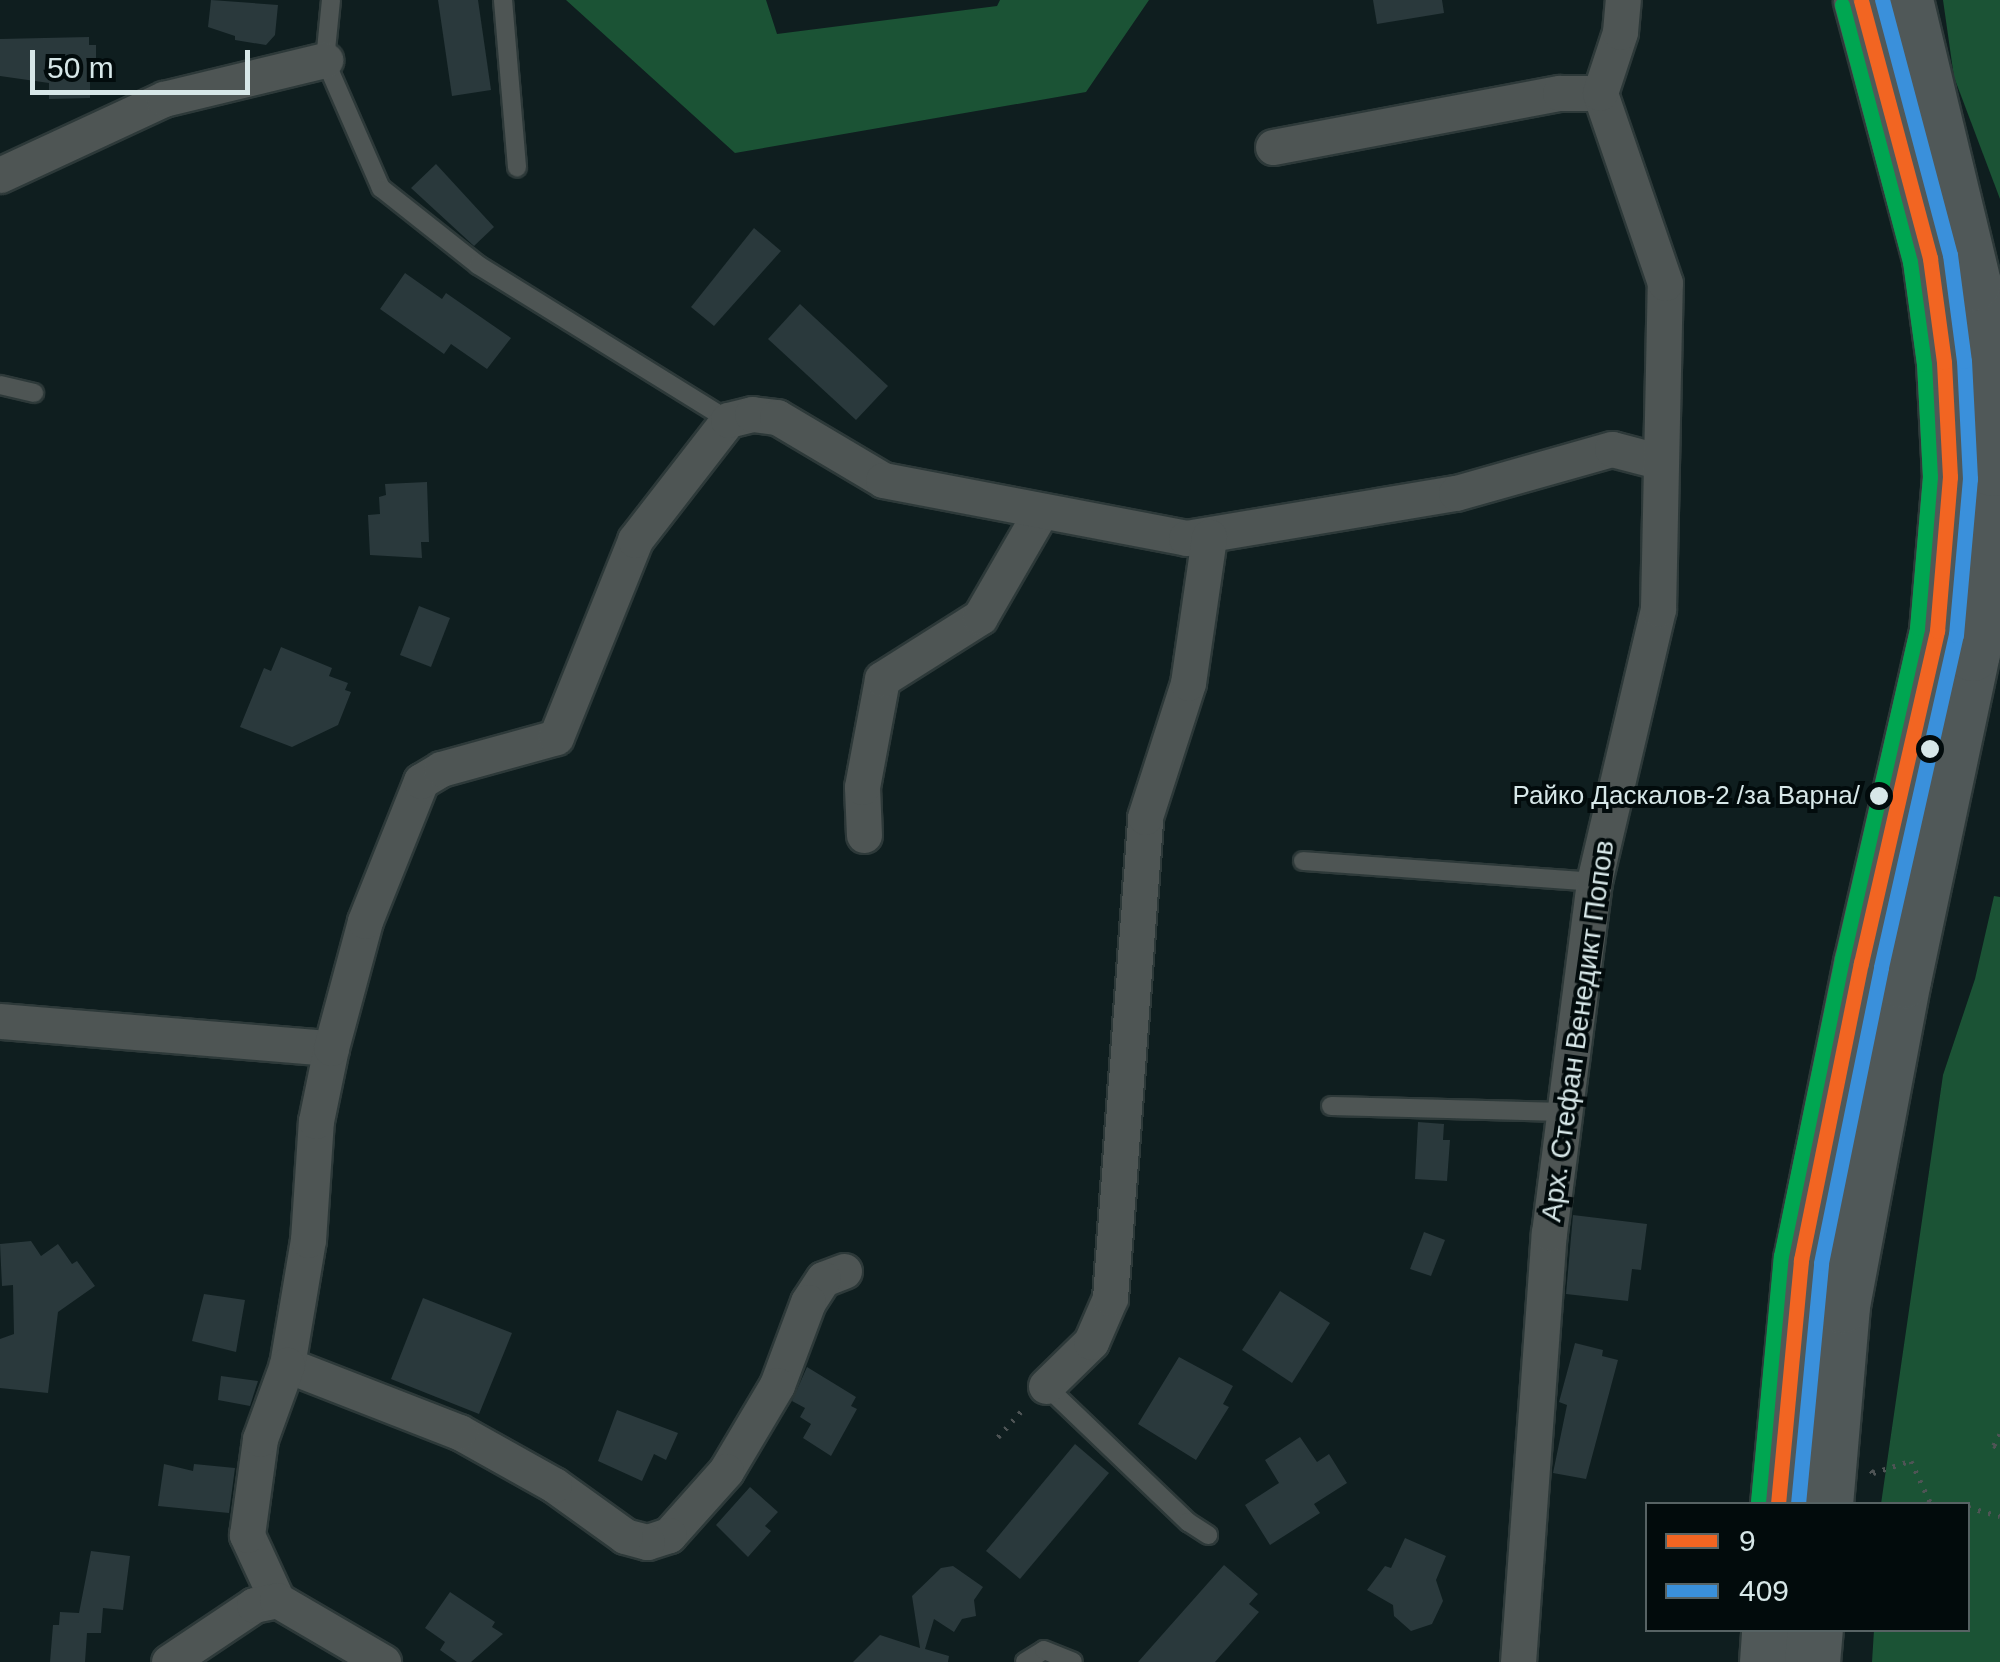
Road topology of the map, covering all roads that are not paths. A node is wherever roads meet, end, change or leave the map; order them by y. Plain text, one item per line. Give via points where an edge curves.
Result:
1 (331, 0) edge
2 (503, 0) edge
3 (1623, 0) edge
4 (1862, 0) edge
5 (1905, 0) edge
6 (325, 60) junction
7 (1600, 92) junction
8 (1273, 147) dead end
9 (518, 167) dead end
10 (0, 175) edge
11 (0, 385) edge
12 (34, 393) dead end
13 (728, 420) junction
14 (1658, 461) junction
15 (1040, 513) junction
16 (1210, 537) junction
17 (864, 834) dead end
18 (1303, 862) dead end
19 (1594, 882) junction
20 (0, 1020) edge
21 (331, 1048) junction
22 (1332, 1106) dead end
23 (1564, 1112) junction
24 (844, 1271) dead end
25 (287, 1365) junction
26 (1046, 1386) joint
27 (1778, 1502) edge
28 (1826, 1502) edge
29 (1208, 1536) dead end
30 (277, 1600) junction
31 (1769, 1632) edge
32 (1815, 1632) edge
33 (169, 1662) edge
34 (383, 1662) edge
35 (1025, 1662) edge
36 (1072, 1662) edge
37 (1518, 1662) edge
38 (1766, 1662) edge
39 (1812, 1662) edge

1 - 6 lane
2 - 9 lane
3 - 7 street
4 - 27 highway via 1930,258 1950,477 1936,631 1801,1260
5 - 28 highway via 1974,283 1992,468 1972,653 1842,1305
6 - 10 street via 164,99
6 - 13 lane via 381,188 478,265
7 - 8 street via 1560,93
7 - 14 street, Арх. Стефан Венедикт Попов via 1666,283
11 - 12 lane
13 - 15 street via 778,417 883,480
13 - 21 street via 635,540 556,737 441,769 421,781 365,921
14 - 16 street via 1612,449 1456,494
14 - 19 street, Арх. Стефан Венедикт Попов via 1658,610
15 - 16 street
15 - 17 street via 980,616 882,680 862,787
16 - 26 street via 1188,683 1145,817 1110,1298 1091,1342
18 - 19 lane
19 - 23 street, Арх. Стефан Венедикт Попов
20 - 21 street
21 - 25 street
22 - 23 lane
23 - 37 street, Арх. Стефан Венедикт Попов via 1548,1233
24 - 25 street via 823,1279 808,1302 777,1385 726,1471 669,1535 647,1542 626,1536 554,1485 459,1432
25 - 30 street via 260,1439 247,1535
26 - 29 lane
30 - 33 street via 254,1605
30 - 34 street
31 - 38 highway
32 - 39 highway
35 - 36 lane via 1044,1650

